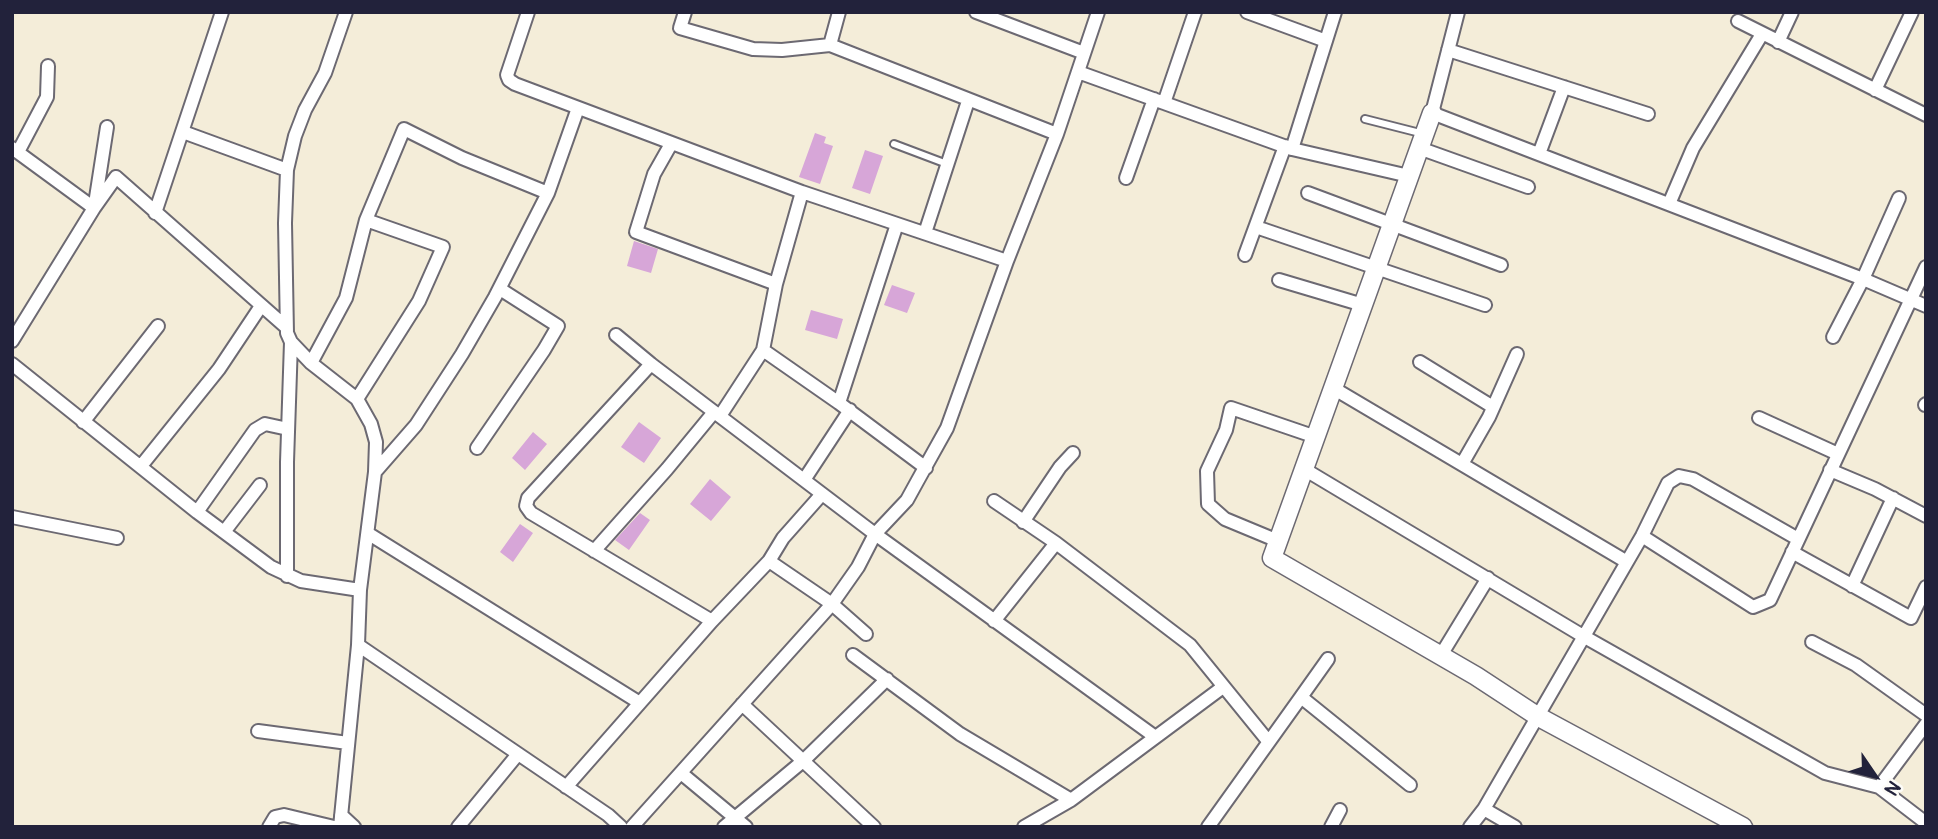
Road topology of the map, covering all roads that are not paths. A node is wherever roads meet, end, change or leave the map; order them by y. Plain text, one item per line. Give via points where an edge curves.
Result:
1 (222, 12) edge
2 (346, 12) edge
3 (528, 12) edge
4 (685, 12) edge
5 (839, 12) edge
6 (977, 12) edge
7 (1098, 12) edge
8 (1195, 12) edge
9 (1247, 12) edge
10 (1335, 12) edge
11 (1458, 12) edge
12 (1792, 12) edge
13 (1912, 12) edge
14 (1738, 21) dead end
15 (1762, 34) junction
16 (1326, 41) junction
17 (1778, 42) junction
18 (830, 45) junction
19 (1448, 50) junction
20 (1084, 53) junction
21 (48, 66) dead end
22 (1078, 72) junction
23 (1564, 87) junction
24 (1875, 90) junction
25 (968, 101) junction
26 (1159, 101) junction
27 (579, 108) junction
28 (1432, 113) junction
29 (1648, 114) dead end
30 (1926, 115) edge
31 (1364, 119) dead end
32 (107, 127) dead end
33 (183, 132) junction
34 (1057, 134) junction
35 (1422, 141) junction
36 (671, 144) junction
37 (894, 144) dead end
38 (1289, 147) junction
39 (15, 150) edge
40 (1539, 154) junction
41 (947, 164) junction
42 (287, 170) junction
43 (1409, 176) junction
44 (1126, 178) dead end
45 (1528, 187) dead end
46 (802, 192) junction
47 (548, 193) junction
48 (1308, 193) dead end
49 (1899, 198) dead end
50 (1669, 204) junction
51 (94, 208) junction
52 (155, 212) junction
53 (366, 219) junction
54 (1392, 223) junction
55 (897, 224) junction
56 (1256, 227) junction
57 (925, 233) junction
58 (1245, 256) dead end
59 (1007, 261) junction
60 (1501, 265) dead end
61 (1377, 266) junction
62 (1926, 267) edge
63 (1863, 279) junction
64 (1279, 280) dead end
65 (776, 284) junction
66 (500, 289) junction
67 (1910, 299) junction
68 (1363, 305) junction
69 (1485, 305) dead end
70 (261, 306) junction
71 (1926, 306) edge
72 (158, 326) dead end
73 (286, 327) junction
74 (617, 335) dead end
75 (1833, 337) dead end
76 (12, 341) edge
77 (291, 342) junction
78 (763, 350) junction
79 (1517, 354) dead end
80 (1420, 362) dead end
81 (12, 363) edge
82 (311, 363) junction
83 (651, 364) junction
84 (1333, 388) junction
85 (357, 399) junction
86 (844, 407) junction
87 (1493, 407) junction
88 (717, 414) junction
89 (1759, 418) dead end
90 (83, 422) junction
91 (288, 429) junction
92 (1315, 437) junction
93 (477, 448) dead end
94 (1073, 453) dead end
95 (1838, 454) junction
96 (1462, 464) junction
97 (141, 466) junction
98 (926, 468) junction
99 (1304, 469) junction
100 (1830, 470) junction
101 (375, 472) junction
102 (804, 480) junction
103 (260, 485) dead end
104 (822, 494) junction
105 (1894, 498) junction
106 (994, 501) dead end
107 (197, 512) junction
108 (1926, 516) edge
109 (12, 517) edge
110 (1023, 522) junction
111 (224, 532) junction
112 (369, 534) junction
113 (875, 534) junction
114 (1642, 536) junction
115 (117, 538) dead end
116 (1798, 539) junction
117 (1278, 541) junction
118 (1056, 543) junction
119 (594, 551) junction
120 (1792, 552) junction
121 (769, 561) junction
122 (1627, 562) junction
123 (287, 576) junction
124 (1488, 578) junction
125 (1852, 586) junction
126 (1926, 587) edge
127 (360, 590) junction
128 (832, 604) junction
129 (712, 621) junction
130 (994, 621) junction
131 (866, 634) dead end
132 (1583, 636) junction
133 (1812, 642) dead end
134 (358, 646) junction
135 (853, 655) dead end
136 (1441, 655) junction
137 (1328, 659) dead end
138 (887, 679) junction
139 (1223, 687) junction
140 (1301, 697) junction
141 (640, 703) junction
142 (742, 704) junction
143 (1926, 715) edge
144 (1536, 716) junction
145 (1926, 724) edge
146 (258, 731) dead end
147 (1154, 736) junction
148 (1268, 741) junction
149 (348, 743) junction
150 (518, 754) junction
151 (803, 761) junction
152 (681, 773) junction
153 (1410, 785) dead end
154 (566, 787) junction
155 (1879, 787) junction
156 (1071, 800) junction
157 (1484, 809) junction
158 (1340, 810) dead end
159 (736, 817) junction
160 (340, 821) edge
161 (1926, 823) edge
162 (269, 827) edge
163 (334, 827) edge
164 (354, 827) edge
165 (458, 827) edge
166 (621, 827) edge
167 (632, 827) edge
168 (724, 827) edge
169 (746, 827) edge
170 (874, 827) edge
171 (1024, 827) edge
172 (1209, 827) edge
173 (1331, 827) edge
174 (1470, 827) edge
175 (1515, 827) edge
176 (1743, 827) edge

1 - 33 street
2 - 42 street via 325,74 298,128
3 - 27 street via 509,80
4 - 18 street via 680,27 753,49
5 - 18 street
6 - 20 street
7 - 20 street
8 - 26 street
9 - 16 street
10 - 16 street
11 - 19 street
12 - 17 street
13 - 24 street
14 - 15 street
15 - 17 street
15 - 50 street via 1693,148
16 - 38 street
17 - 24 street
18 - 25 street
19 - 23 street
19 - 28 street
20 - 22 street
21 - 39 street via 47,97
22 - 26 street
22 - 34 street
23 - 29 street
23 - 40 street
24 - 30 street
25 - 34 street
25 - 41 street
26 - 38 street
26 - 44 street
27 - 36 street
27 - 47 street
28 - 35 street
28 - 40 street
31 - 35 lane
32 - 51 street
33 - 42 street
33 - 52 street
34 - 59 street
35 - 43 street
35 - 45 street
36 - 46 street
36 - 65 street via 654,174 636,232
37 - 41 lane
38 - 43 street
38 - 56 street
39 - 51 street
40 - 50 street
41 - 57 street
42 - 73 street
43 - 54 street
46 - 55 street
46 - 65 street
47 - 53 street via 404,129
47 - 66 street
48 - 54 street
49 - 63 street
50 - 63 street
51 - 52 street via 116,177
51 - 76 street
52 - 70 street
53 - 82 street via 346,298
53 - 85 street via 443,247 419,301
54 - 60 street
54 - 61 street
55 - 57 street
55 - 86 street
56 - 58 street
56 - 61 street
57 - 59 street
59 - 98 street via 947,428
61 - 68 street
61 - 69 street
62 - 67 street
63 - 67 street
63 - 75 street
64 - 68 street
65 - 78 street
66 - 93 street via 558,326
66 - 101 street via 416,425
67 - 71 street
67 - 95 street
68 - 84 street
70 - 73 street
70 - 97 street via 219,369
72 - 90 street
73 - 77 street
74 - 83 street
77 - 82 street
77 - 91 street
78 - 86 street
78 - 88 street
79 - 87 street
80 - 87 street
81 - 90 street
82 - 85 street
83 - 88 street
83 - 119 street via 526,502 531,513
84 - 92 street
84 - 96 street
85 - 101 street via 376,442
86 - 98 street
86 - 102 street
87 - 96 street
88 - 102 street
88 - 119 street
89 - 95 street
90 - 97 street
91 - 107 street via 265,424 255,429
91 - 123 street
92 - 99 street
92 - 117 street via 1231,408 1207,471 1208,504 1225,519
94 - 110 street
95 - 100 street
96 - 122 street
97 - 107 street
98 - 113 street via 906,500
99 - 117 street
99 - 124 street
100 - 105 street
100 - 116 street
101 - 112 street
102 - 104 street
103 - 111 street
104 - 113 street
104 - 121 street
105 - 108 street
105 - 125 street
106 - 110 street
107 - 111 street
109 - 115 street
110 - 118 street
111 - 123 street
112 - 127 street
112 - 141 street
113 - 128 street
113 - 130 street
114 - 116 street via 1668,483 1679,477 1693,479
114 - 120 street via 1753,607 1770,600
114 - 122 street
116 - 120 street
117 - 136 street via 1272,558
118 - 130 street
118 - 139 street via 1190,645
119 - 129 street
120 - 125 street
121 - 128 street
121 - 129 street
122 - 132 street
123 - 127 street
124 - 132 street
124 - 136 street
125 - 126 street via 1911,618
127 - 134 street
128 - 131 street
128 - 142 street
129 - 141 street
130 - 147 street
132 - 144 street
132 - 155 street via 1825,774
133 - 143 street via 1856,665
134 - 149 street
134 - 150 street
135 - 138 street
136 - 144 street
137 - 140 street
138 - 151 street
138 - 156 street via 960,734
139 - 147 street
139 - 148 street
140 - 148 street
140 - 153 street
141 - 154 street
142 - 151 street
142 - 152 street
144 - 157 street
144 - 176 street
145 - 155 street
146 - 149 street
147 - 156 street
148 - 172 street
149 - 160 street
150 - 154 street
150 - 165 street
151 - 159 street
151 - 170 street
152 - 159 street
152 - 167 street
154 - 166 street
155 - 161 street
156 - 171 street
157 - 174 street
157 - 175 street
158 - 173 street
159 - 168 street
159 - 169 street
160 - 164 street
162 - 163 street via 275,817 284,816

